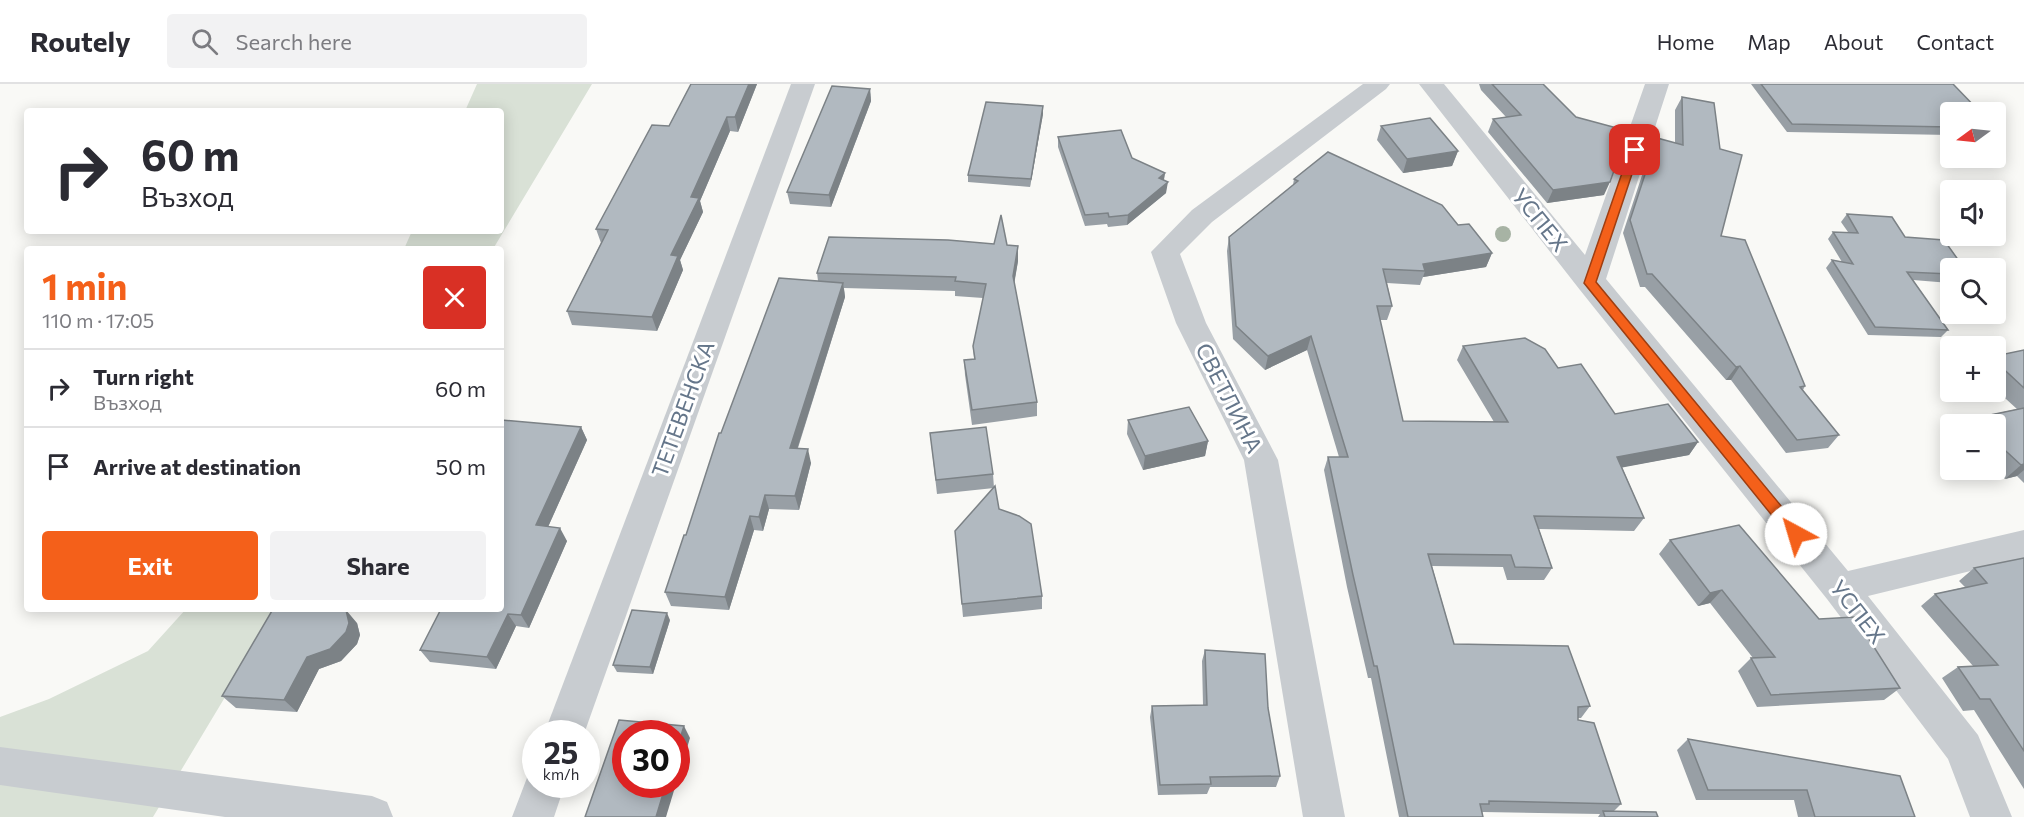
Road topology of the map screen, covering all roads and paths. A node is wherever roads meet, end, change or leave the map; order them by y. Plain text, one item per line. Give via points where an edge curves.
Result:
1 (803, 84) edge
2 (1378, 84) edge
3 (1431, 84) edge
4 (1658, 84) edge
5 (1590, 283) junction
6 (2024, 544) edge
7 (1840, 588) junction
8 (569, 720) edge
9 (0, 766) edge
10 (540, 798) edge
11 (372, 817) edge
12 (533, 817) edge
13 (1324, 817) edge
14 (1991, 817) edge

1 - 8 street, ТЕТЕВЕНСКА
2 - 13 street, СВЕТЛИНА via 1202,216 1165,252 1191,323 1261,460
3 - 5 street, УСПЕХ
4 - 5 street
5 - 7 street, УСПЕХ
6 - 7 street
7 - 14 street, УСПЕХ via 1964,748
9 - 11 street
10 - 12 street

